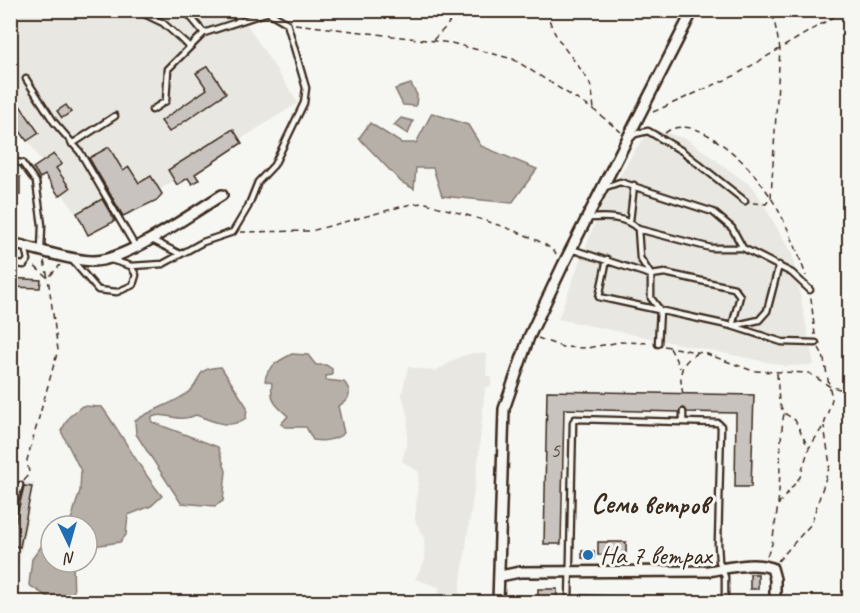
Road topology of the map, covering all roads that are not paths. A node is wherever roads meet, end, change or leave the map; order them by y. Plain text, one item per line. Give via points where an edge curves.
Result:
1 (136, 10) edge
2 (185, 10) edge
3 (232, 10) edge
4 (693, 10) edge
5 (240, 21) junction
6 (204, 33) junction
7 (190, 48) junction
8 (26, 79) dead end
9 (152, 110) dead end
10 (115, 116) dead end
11 (72, 144) junction
12 (624, 144) junction
13 (10, 161) edge
14 (634, 185) junction
15 (600, 189) junction
16 (222, 195) dead end
17 (746, 201) road end
18 (586, 218) junction
19 (630, 222) junction
20 (638, 229) junction
21 (150, 239) junction
22 (10, 243) edge
23 (25, 246) junction
24 (135, 246) junction
25 (743, 248) junction
26 (571, 249) junction
27 (41, 250) junction
28 (180, 254) junction
29 (68, 256) junction
30 (607, 259) junction
31 (108, 260) junction
32 (10, 263) edge
33 (778, 265) junction
34 (131, 266) junction
35 (651, 275) junction
36 (810, 290) road end
37 (660, 310) junction
38 (732, 326) junction
39 (816, 343) road end
40 (658, 344) road end
41 (683, 412) dead end
42 (683, 422) junction
43 (20, 485) road end
44 (12, 504) edge
45 (10, 517) edge
46 (722, 569) junction
47 (569, 571) junction
48 (500, 576) junction
49 (498, 603) edge
50 (569, 603) edge
51 (725, 603) edge
52 (775, 603) edge

1 - 7 lane via 163,23
2 - 6 lane
3 - 5 lane
4 - 12 street
5 - 6 lane
5 - 28 lane via 268,12 287,23 306,88 304,103 274,165 258,182 234,232
6 - 7 lane
7 - 9 lane via 168,69 166,101
8 - 11 lane
10 - 11 lane
11 - 24 lane
12 - 15 street
12 - 17 lane via 635,134 648,131 682,151
13 - 27 lane via 22,163 36,182
14 - 15 lane via 620,182
14 - 19 lane
14 - 25 lane via 713,212 732,228
15 - 18 street
16 - 21 street
18 - 19 lane
18 - 26 street
19 - 20 lane
20 - 25 lane via 711,248
20 - 35 lane via 640,258
21 - 24 street
21 - 28 lane
22 - 23 street
23 - 27 street
23 - 32 lane via 28,260 24,265
24 - 31 street
25 - 33 lane
26 - 30 lane
26 - 48 street via 529,338 504,409
27 - 29 street
28 - 34 lane via 163,264
29 - 31 street
29 - 34 lane via 98,290 117,292 134,285 136,275
30 - 35 lane
30 - 37 lane via 599,297
31 - 34 lane
33 - 36 lane
33 - 38 lane via 767,311 759,320
35 - 37 lane via 651,298
35 - 38 lane via 665,273 734,288 740,296
37 - 38 lane
37 - 40 lane
38 - 39 lane via 782,342
41 - 42 lane
42 - 46 lane via 721,426 718,544
42 - 47 lane via 573,422
43 - 44 lane
44 - 45 lane
46 - 47 street
46 - 51 lane
46 - 52 street via 768,567 775,579
47 - 48 street
47 - 50 lane
48 - 49 street

